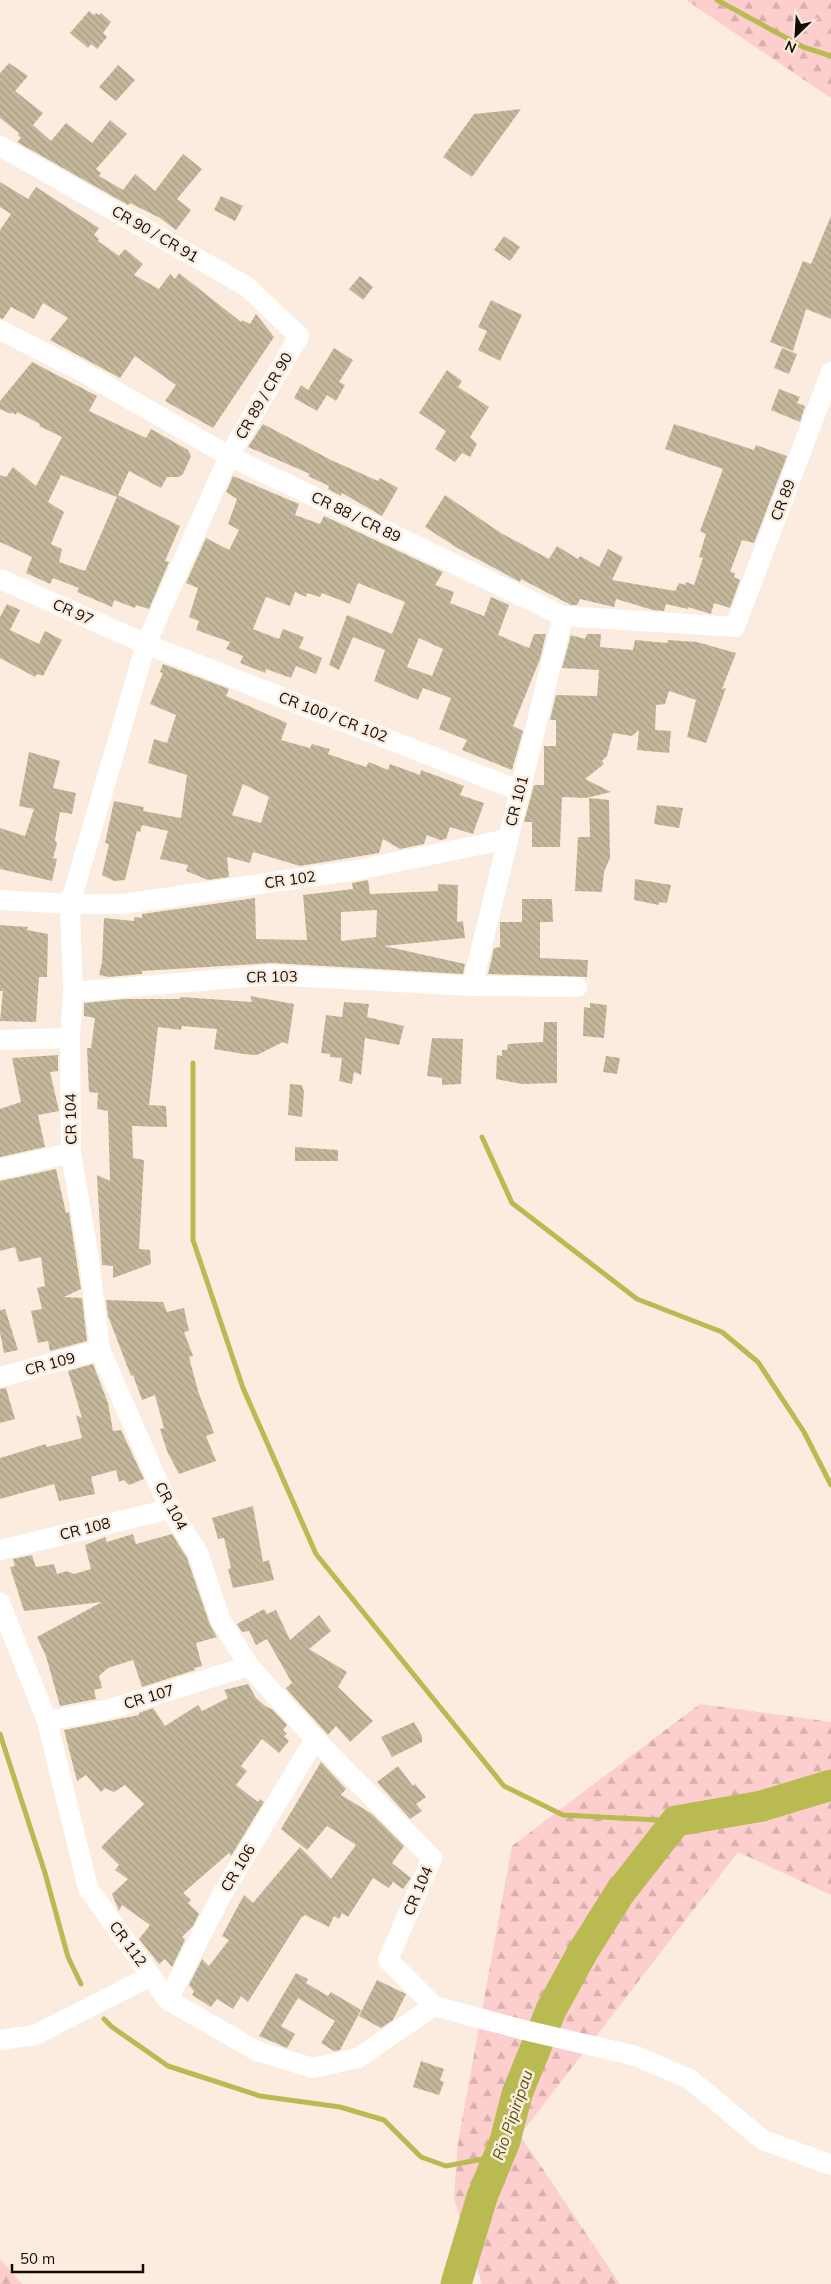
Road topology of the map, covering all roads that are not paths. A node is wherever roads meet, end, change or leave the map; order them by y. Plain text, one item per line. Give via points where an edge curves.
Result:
1 (0, 146) edge
2 (0, 330) edge
3 (299, 336) joint
4 (831, 372) edge
5 (229, 456) junction
6 (0, 579) edge
7 (562, 616) junction
8 (735, 627) joint
9 (146, 644) junction
10 (520, 791) junction
11 (508, 839) junction
12 (0, 900) edge
13 (70, 904) junction
14 (472, 986) junction
15 (577, 987) dead end
16 (73, 992) junction
17 (70, 1038) junction
18 (0, 1040) edge
19 (71, 1153) junction
20 (0, 1169) edge
21 (100, 1350) junction
22 (0, 1377) edge
23 (170, 1509) junction
24 (0, 1550) edge
25 (0, 1603) edge
26 (249, 1666) junction
27 (47, 1722) junction
28 (314, 1739) junction
29 (151, 1976) junction
30 (168, 2000) junction
31 (434, 2006) junction
32 (0, 2040) edge
33 (831, 2165) edge

1 - 3 street, CR 90 / CR 91 via 246,286
2 - 5 street, CR 88 / CR 89 via 81,370
3 - 5 street, CR 89 / CR 90
4 - 8 street, CR 89
5 - 7 street, CR 88 / CR 89
5 - 9 street, CR 89 / CR 90
6 - 9 street, CR 97
7 - 8 street, CR 88 / CR 89
7 - 10 street, CR 101
9 - 10 street, CR 100 / CR 102
9 - 13 street, CR 104
10 - 11 street, CR 101
11 - 13 street, CR 102 via 357,870 123,904
11 - 14 street, CR 101
12 - 13 street, CR 102
13 - 16 street, CR 104
14 - 15 street, CR 103
14 - 16 street, CR 103 via 271,975
16 - 17 street, CR 104
17 - 18 street
17 - 19 street, CR 104
19 - 20 street
19 - 21 street, CR 104
21 - 22 street, CR 109
21 - 23 street, CR 104
23 - 24 street, CR 108
23 - 26 street, CR 104 via 198,1553 221,1621
25 - 27 street, CR 112
26 - 27 street, CR 107 via 110,1709
26 - 28 street, CR 104
27 - 29 street, CR 112 via 88,1888
28 - 30 street, CR 106 via 221,1896
28 - 31 street, CR 104 via 432,1858 388,1960
29 - 30 street, CR 112
29 - 32 street via 34,2035
30 - 31 street, CR 112 via 257,2052 313,2068 358,2058
31 - 33 street via 636,2056 691,2080 764,2140

